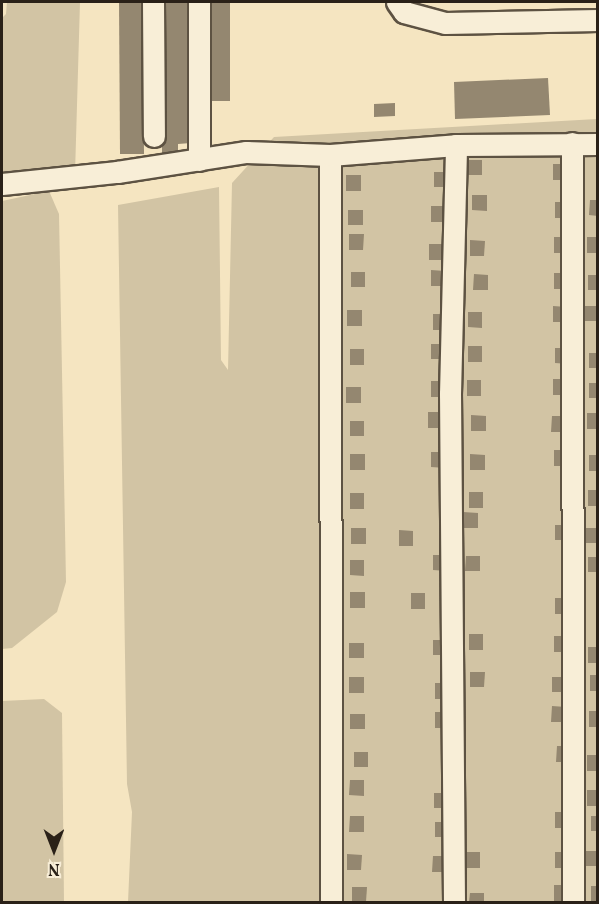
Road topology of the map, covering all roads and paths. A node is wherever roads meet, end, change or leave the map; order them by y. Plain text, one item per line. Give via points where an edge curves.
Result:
1 (153, 2) edge
2 (199, 2) edge
3 (397, 2) edge
4 (597, 20) edge
5 (154, 136) dead end
6 (572, 143) junction
7 (597, 144) edge
8 (456, 145) junction
9 (330, 155) junction
10 (199, 160) junction
11 (2, 184) edge
12 (331, 903) edge
13 (454, 903) edge
14 (573, 903) edge

1 - 5 lane
2 - 10 lane
3 - 4 lane via 404,12 445,23
6 - 7 lane
6 - 8 lane
6 - 14 lane
8 - 9 lane
8 - 13 lane via 450,393
9 - 10 lane via 246,152
9 - 12 lane
10 - 11 lane

